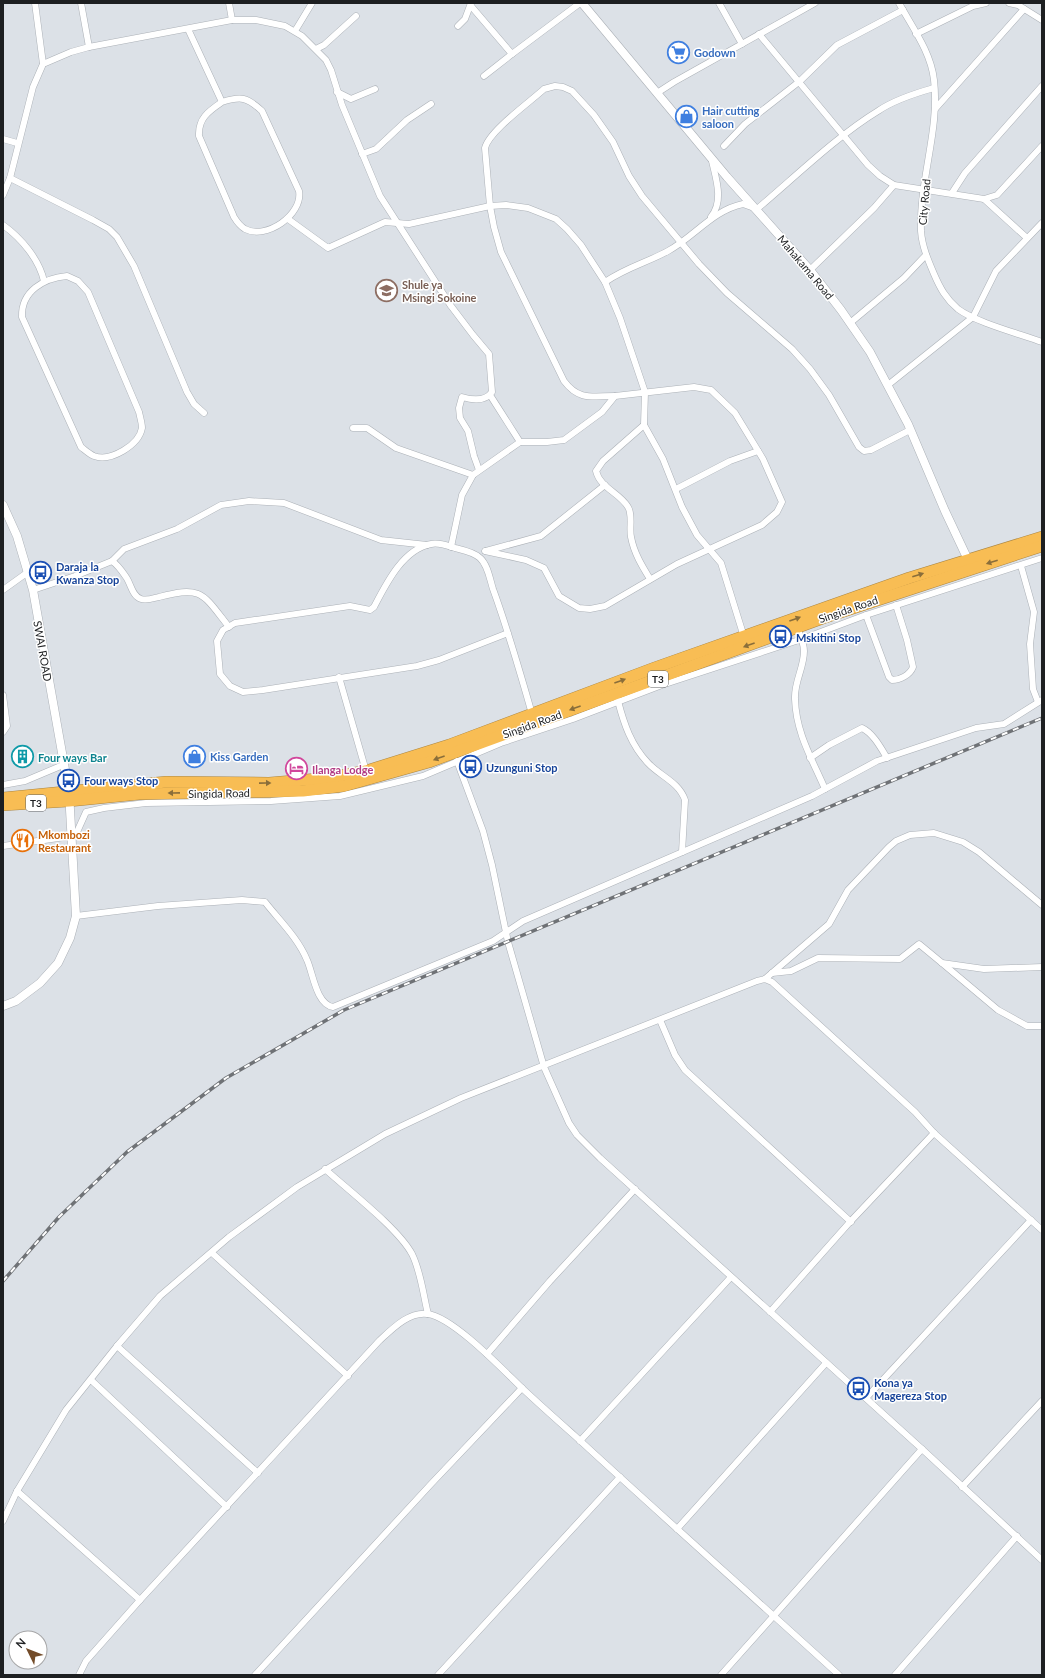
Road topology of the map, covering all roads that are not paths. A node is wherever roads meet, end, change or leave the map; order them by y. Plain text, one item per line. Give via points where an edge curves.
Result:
1 (35, 3) edge
2 (81, 3) edge
3 (229, 3) edge
4 (312, 3) edge
5 (581, 3) edge
6 (719, 3) edge
7 (815, 3) edge
8 (899, 3) edge
9 (986, 3) edge
10 (1009, 3) edge
11 (471, 4) edge
12 (1024, 9) junction
13 (903, 10) junction
14 (356, 16) dead end
15 (1042, 19) edge
16 (232, 20) junction
17 (458, 26) dead end
18 (188, 29) junction
19 (295, 31) junction
20 (759, 34) junction
21 (916, 34) junction
22 (742, 44) junction
23 (89, 47) junction
24 (316, 49) junction
25 (512, 54) junction
26 (43, 64) junction
27 (484, 76) dead end
28 (800, 81) junction
29 (1042, 86) edge
30 (934, 88) junction
31 (375, 89) dead end
32 (337, 92) junction
33 (657, 93) junction
34 (222, 102) junction
35 (431, 104) dead end
36 (935, 109) junction
37 (844, 136) junction
38 (3, 139) edge
39 (17, 144) junction
40 (724, 146) dead end
41 (1042, 146) edge
42 (362, 154) junction
43 (712, 158) junction
44 (10, 178) junction
45 (894, 185) junction
46 (924, 190) junction
47 (952, 193) junction
48 (3, 195) edge
49 (984, 199) junction
50 (490, 206) junction
51 (757, 209) junction
52 (288, 219) junction
53 (708, 221) junction
54 (397, 223) junction
55 (1042, 223) edge
56 (3, 225) edge
57 (1027, 238) junction
58 (680, 243) junction
59 (926, 255) junction
60 (810, 270) junction
61 (44, 281) junction
62 (605, 282) junction
63 (973, 317) junction
64 (850, 323) junction
65 (1042, 342) edge
66 (888, 385) junction
67 (645, 392) junction
68 (490, 395) junction
69 (615, 396) junction
70 (204, 413) dead end
71 (644, 425) junction
72 (353, 428) dead end
73 (910, 430) junction
74 (520, 442) junction
75 (758, 451) junction
76 (479, 470) junction
77 (473, 475) junction
78 (605, 486) junction
79 (676, 490) junction
80 (3, 505) edge
81 (5, 517) edge
82 (1042, 537) edge
83 (427, 545) junction
84 (451, 546) junction
85 (1042, 546) edge
86 (1020, 549) junction
87 (710, 550) junction
88 (485, 551) junction
89 (473, 554) junction
90 (1042, 558) edge
91 (112, 561) junction
92 (970, 564) junction
93 (1021, 566) junction
94 (28, 572) junction
95 (650, 579) junction
96 (3, 590) edge
97 (33, 590) junction
98 (896, 605) junction
99 (866, 615) junction
100 (229, 626) junction
101 (797, 628) junction
102 (508, 632) junction
103 (744, 637) junction
104 (802, 639) junction
105 (339, 677) junction
106 (3, 695) edge
107 (618, 701) junction
108 (1040, 701) edge
109 (532, 714) junction
110 (3, 732) edge
111 (810, 758) junction
112 (887, 758) junction
113 (457, 761) junction
114 (63, 765) junction
115 (366, 771) junction
116 (3, 785) edge
117 (825, 789) junction
118 (69, 797) junction
119 (3, 798) edge
120 (3, 805) edge
121 (72, 836) junction
122 (3, 846) edge
123 (682, 852) junction
124 (1042, 905) edge
125 (76, 916) junction
126 (506, 932) junction
127 (942, 963) junction
128 (1042, 967) edge
129 (772, 973) junction
130 (765, 979) junction
131 (3, 1006) edge
132 (660, 1020) junction
133 (1042, 1026) edge
134 (544, 1067) junction
135 (934, 1133) junction
136 (324, 1169) junction
137 (635, 1189) junction
138 (1031, 1220) junction
139 (851, 1222) junction
140 (1042, 1230) edge
141 (212, 1253) junction
142 (731, 1277) junction
143 (770, 1312) junction
144 (428, 1314) junction
145 (117, 1346) junction
146 (487, 1354) junction
147 (826, 1363) junction
148 (348, 1376) junction
149 (91, 1380) junction
150 (522, 1388) junction
151 (866, 1398) junction
152 (1042, 1401) edge
153 (580, 1441) junction
154 (922, 1449) junction
155 (258, 1473) junction
156 (620, 1477) junction
157 (962, 1487) junction
158 (17, 1491) junction
159 (228, 1508) junction
160 (3, 1521) edge
161 (677, 1529) junction
162 (1017, 1536) junction
163 (1042, 1560) edge
164 (140, 1600) junction
165 (775, 1617) junction
166 (79, 1675) edge
167 (255, 1675) edge
168 (438, 1675) edge
169 (721, 1675) edge
170 (839, 1675) edge
171 (895, 1675) edge

1 - 26 street
2 - 23 street
3 - 16 street
4 - 19 street
5 - 25 street
5 - 33 street, Mahakama Road
6 - 22 street
7 - 20 street
8 - 13 street, City Road
9 - 21 street via 973,6
10 - 12 street
11 - 17 street via 465,19
11 - 25 street
12 - 15 street
12 - 36 street
13 - 21 street, City Road
13 - 28 street via 837,45
14 - 24 street via 324,45
16 - 18 street
16 - 19 street via 256,20 285,26
18 - 23 street
18 - 34 street
19 - 24 street
20 - 22 street
20 - 28 street
21 - 30 street, City Road via 928,56
22 - 33 street
23 - 26 street
24 - 32 street via 331,70
25 - 27 street
26 - 39 street via 33,87
28 - 37 street
28 - 40 street via 745,124
29 - 47 street via 965,173
30 - 36 street, City Road
30 - 37 street via 879,110
31 - 32 street via 351,99
32 - 42 street
33 - 43 street, Mahakama Road
34 - 52 street via 241,97 253,102 262,111 299,191 300,200 297,208
34 - 52 street via 202,119 199,136 234,217 244,228 254,232 268,229
35 - 42 street via 407,120 376,149
36 - 46 street, City Road
37 - 45 street via 880,176
37 - 51 street
38 - 39 street
39 - 44 street
41 - 49 street via 997,195
42 - 54 street via 380,196
43 - 51 street, Mahakama Road
43 - 53 street via 718,186 718,202 715,213
44 - 48 street
44 - 70 street via 93,220 117,236 134,266 187,392 194,404
45 - 46 street
45 - 60 street
46 - 47 street
46 - 59 street, City Road via 921,232
47 - 49 street
49 - 57 street
50 - 54 street via 409,224
50 - 58 street via 485,148 489,138 544,89 563,86 572,91 594,115 613,142 636,188
50 - 62 street via 528,208 556,219 581,245
50 - 69 street via 501,252 564,381 572,391 585,396
51 - 53 street via 743,204 737,205
51 - 60 street, Mahakama Road
52 - 54 street via 328,248 381,223
53 - 58 street
54 - 68 street via 458,317 490,354 493,388
55 - 57 street
56 - 61 street via 34,258
57 - 63 street via 993,276
58 - 62 street
58 - 73 street via 727,293 792,349 829,396 859,447 871,450
59 - 63 street, City Road via 942,292 958,309
59 - 64 street via 899,282
60 - 64 street, Mahakama Road
61 - 61 street via 26,298 22,317 77,439 81,447 95,456 107,456 122,451 134,443 139,434 142,427 139,412 88,292 78,281 67,276
62 - 67 street
63 - 65 street, City Road
63 - 66 street
64 - 66 street, Mahakama Road
66 - 73 street, Mahakama Road
67 - 69 street
67 - 71 street
67 - 75 street via 694,387 711,390 735,414
68 - 74 street
68 - 76 street via 476,400 462,397 459,408 460,418 468,430
69 - 74 street via 602,412 564,440
71 - 78 street via 598,466 598,477
71 - 79 street via 663,459
72 - 77 street via 367,428 396,448
73 - 92 street, Mahakama Road
74 - 76 street
75 - 79 street via 730,461
75 - 87 street via 781,496 781,507 762,525
76 - 77 street
77 - 84 street via 462,496
78 - 88 street via 541,536
78 - 95 street via 630,509 630,536 633,547
79 - 87 street via 697,535
80 - 81 street, SWAI ROAD
81 - 94 street, SWAI ROAD via 17,536
82 - 86 highway, Singida Road / T3
83 - 84 street via 440,543
83 - 91 street via 381,540 284,503 249,501 221,505 176,528 124,549
83 - 100 street via 391,574 370,610 350,606 234,623
84 - 89 street
85 - 86 highway, Singida Road / T3
86 - 92 highway, Singida Road / T3
87 - 95 street
87 - 103 street via 721,564
88 - 89 street
88 - 95 street via 526,560 544,568 559,596 579,608 604,606
89 - 102 street via 481,558 485,566
90 - 93 street
91 - 97 street
91 - 100 street via 127,578 132,591 141,599 148,600 178,591 197,592 210,602
92 - 101 highway, Singida Road / T3
103 -> 92 highway, Singida Road / T3 via 909,578
93 - 98 street
93 - 108 street via 1034,612 1030,644 1033,689
94 - 96 street
94 - 97 street, SWAI ROAD
97 - 114 street, SWAI ROAD
98 - 99 street
98 - 99 street via 913,667 912,671 898,680 889,677
99 - 104 street
100 - 105 street via 223,630 217,641 220,674 230,686 243,692
101 - 104 street
101 -> 118 highway, Singida Road / T3 via 429,762 344,786 303,791
102 - 105 street via 417,666
102 - 109 street
109 -> 103 highway, Singida Road / T3
104 - 107 street
104 - 111 street via 804,653 796,681 795,703 800,732
105 - 115 street
106 - 110 street via 7,726
107 - 113 street
107 - 123 street via 627,732 641,755 683,794
108 - 112 street via 1004,724 963,732
109 - 115 highway, Singida Road / T3 via 449,745
111 - 112 street via 862,728 875,740
111 - 117 street
112 - 117 street
113 - 121 street via 423,776 340,796 271,801 146,803 104,808 86,812 77,832
113 - 126 street via 483,831
114 - 116 street via 25,781
114 - 118 street, SWAI ROAD
118 -> 115 highway, Singida Road / T3 via 166,782 270,784
117 - 123 street
118 - 119 highway, Singida Road / T3
118 - 120 highway, Singida Road / T3
118 - 121 street, SWAI ROAD
121 - 122 street
121 - 125 street, SWAI ROAD
123 - 126 street via 523,921
124 - 129 street via 979,852 963,842 934,833 910,835 889,847 848,890 829,924
125 - 126 street via 234,900 265,902 300,947 322,998 333,1007 493,941
125 - 131 street, SWAI ROAD via 70,938 58,963 40,983 16,1001
126 - 134 street
127 - 128 street via 984,969
127 - 129 street via 920,944 900,959 818,958 791,971
127 - 133 street via 998,1010 1027,1026
129 - 130 street
130 - 132 street
130 - 135 street via 772,982 915,1112
132 - 134 street
132 - 139 street via 675,1055 687,1072
134 - 136 street via 422,1116
134 - 137 street via 560,1106 577,1135
135 - 138 street
135 - 139 street
136 - 141 street via 248,1221
136 - 144 street via 380,1218 405,1245 420,1276
137 - 142 street
137 - 146 street
138 - 140 street
138 - 151 street
139 - 143 street
141 - 145 street via 160,1296
141 - 148 street
142 - 143 street
142 - 153 street
143 - 147 street
144 - 146 street via 439,1317 454,1327
144 - 148 street via 411,1317 394,1326
145 - 149 street
145 - 155 street
146 - 150 street
147 - 151 street
147 - 161 street
148 - 155 street
149 - 158 street via 66,1410
149 - 159 street
150 - 153 street
150 - 167 street
151 - 154 street
152 - 157 street
153 - 156 street
154 - 157 street
154 - 165 street
155 - 159 street
156 - 161 street
156 - 168 street
157 - 162 street
158 - 160 street
158 - 164 street
159 - 164 street
161 - 165 street
162 - 163 street
162 - 171 street
164 - 166 street via 86,1661
165 - 169 street
165 - 170 street

